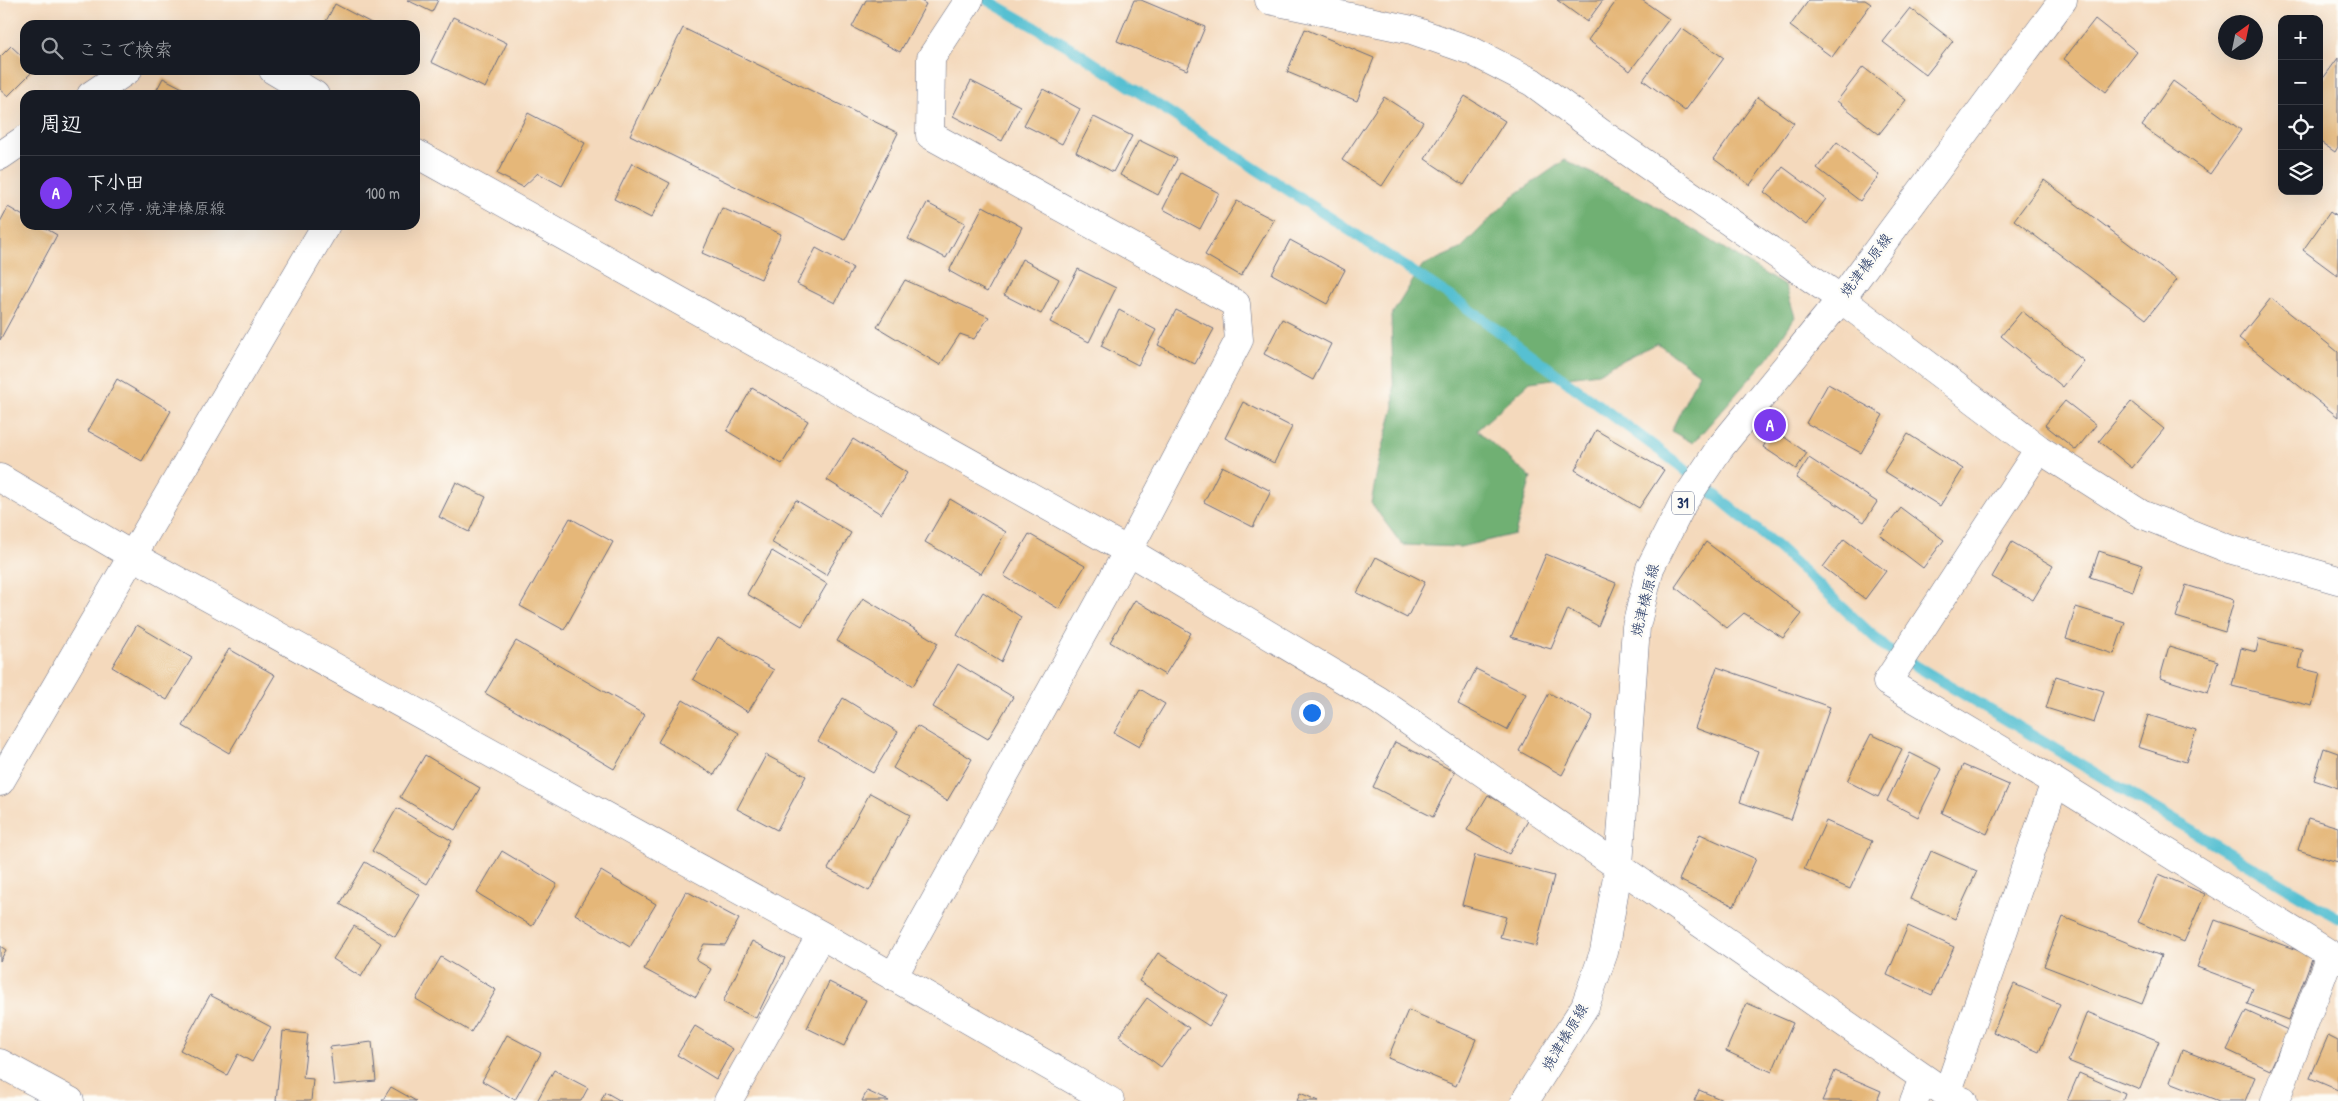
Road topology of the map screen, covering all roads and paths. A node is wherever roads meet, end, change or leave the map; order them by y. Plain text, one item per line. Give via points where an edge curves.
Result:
1 (969, 0) edge
2 (2063, 0) edge
3 (1280, 2) edge
4 (121, 75) edge
5 (281, 75) edge
6 (98, 90) edge
7 (307, 90) edge
8 (20, 142) edge
9 (0, 156) edge
10 (420, 156) edge
11 (323, 230) edge
12 (1841, 299) junction
13 (2039, 449) junction
14 (0, 478) edge
15 (1128, 551) junction
16 (134, 556) junction
17 (2338, 580) edge
18 (0, 782) edge
19 (2055, 782) junction
20 (1619, 865) junction
21 (821, 935) junction
22 (2334, 957) edge
23 (893, 976) junction
24 (0, 1063) edge
25 (1918, 1089) edge
26 (1955, 1098) edge
27 (70, 1101) edge
28 (728, 1101) edge
29 (1110, 1101) edge
30 (1525, 1101) edge
31 (2275, 1101) edge

1 - 15 street via 931,58 930,135 1236,304 1239,340
2 - 12 street, 焼津榛原線 / 31
3 - 12 street via 1412,30 1472,51 1532,82
4 - 6 street
5 - 7 street
8 - 9 street
10 - 15 street
11 - 16 street
12 - 13 street
12 - 20 street, 焼津榛原線 / 31 via 1719,449 1683,503 1650,568 1636,627
13 - 17 street via 2141,514 2229,549
13 - 19 street via 1887,682
14 - 16 street
15 - 20 street via 1378,700
15 - 23 street
16 - 18 street
16 - 21 street
19 - 22 street
19 - 26 street
20 - 25 street
20 - 30 street, 焼津榛原線 / 31 via 1604,952 1585,1006
21 - 23 street
21 - 28 street
22 - 31 street
23 - 29 street
24 - 27 street
25 - 26 street

